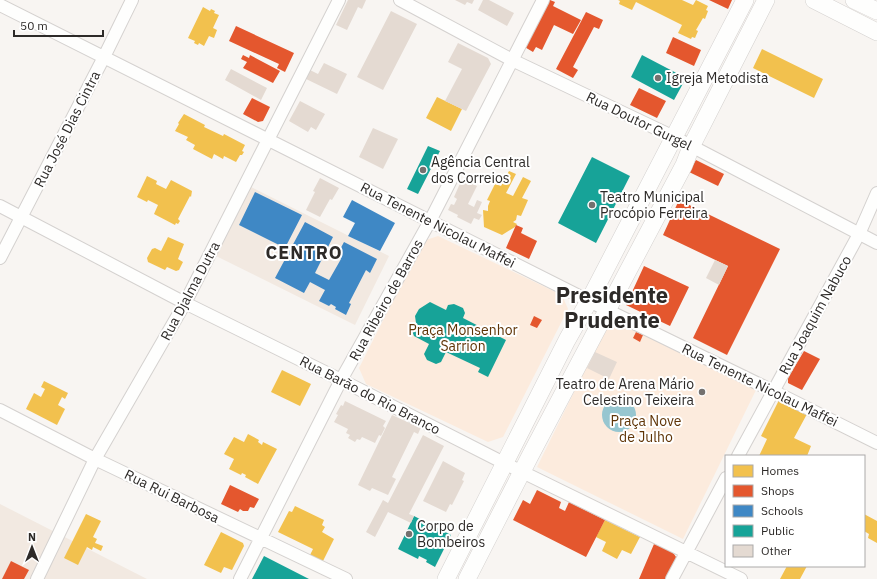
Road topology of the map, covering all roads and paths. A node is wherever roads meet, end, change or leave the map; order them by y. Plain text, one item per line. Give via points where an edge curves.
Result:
1 (132, 0) edge
2 (339, 0) edge
3 (400, 0) edge
4 (543, 0) edge
5 (745, 0) edge
6 (766, 0) edge
7 (814, 0) edge
8 (854, 0) edge
9 (0, 5) edge
10 (877, 12) edge
11 (877, 32) edge
12 (104, 57) junction
13 (512, 60) junction
14 (674, 138) junction
15 (269, 141) junction
16 (692, 147) junction
17 (877, 193) edge
18 (0, 206) edge
19 (21, 217) junction
20 (430, 221) junction
21 (859, 234) junction
22 (877, 243) edge
23 (0, 258) edge
24 (590, 301) junction
25 (186, 303) junction
26 (607, 310) junction
27 (341, 380) junction
28 (773, 391) junction
29 (0, 410) edge
30 (877, 443) edge
31 (739, 455) edge
32 (95, 459) junction
33 (504, 463) junction
34 (523, 471) junction
35 (725, 480) edge
36 (260, 538) junction
37 (686, 551) junction
38 (37, 579) edge
39 (240, 579) edge
40 (346, 579) edge
41 (446, 579) edge
42 (467, 579) edge
43 (672, 579) edge
44 (741, 579) edge

1 - 12 street, Rua José Dias Cintra
2 - 15 street, Rua Djalma Dutra
3 - 13 street, Rua Doutor Gurgel
4 - 13 street, Rua Ribeiro de Barros
5 - 14 main road
6 - 16 main road
7 - 11 main road
8 - 10 main road
9 - 12 street, Rua Tenente Nicolau Maffei
12 - 15 street, Rua Tenente Nicolau Maffei
12 - 19 street, Rua José Dias Cintra
13 - 14 street, Rua Doutor Gurgel
13 - 20 street, Rua Ribeiro de Barros
14 - 16 street, Rua Doutor Gurgel
14 - 24 main road
15 - 20 street, Rua Tenente Nicolau Maffei
15 - 25 street, Rua Djalma Dutra
16 - 21 street, Rua Doutor Gurgel
16 - 26 main road
17 - 21 street, Rua Joaquim Nabuco
18 - 19 street, Rua Barão do Rio Branco
19 - 23 street, Rua José Dias Cintra
19 - 25 street, Rua Barão do Rio Branco
20 - 24 street, Rua Tenente Nicolau Maffei
20 - 27 street, Rua Ribeiro de Barros
21 - 22 street, Rua Doutor Gurgel
21 - 28 street, Rua Joaquim Nabuco
24 - 26 street, Rua Tenente Nicolau Maffei
24 - 33 main road via 567,340
25 - 27 street, Rua Barão do Rio Branco
25 - 32 street, Rua Djalma Dutra
26 - 28 street, Rua Tenente Nicolau Maffei
26 - 34 main road
27 - 33 street, Rua Barão do Rio Branco
27 - 36 street, Rua Ribeiro de Barros
28 - 30 street, Rua Tenente Nicolau Maffei
28 - 31 street, Rua Joaquim Nabuco
29 - 32 street, Rua Rui Barbosa
32 - 36 street, Rua Rui Barbosa
32 - 38 street, Rua Djalma Dutra
33 - 34 street, Rua Barão do Rio Branco
33 - 41 main road
34 - 37 street, Rua Barão do Rio Branco
34 - 42 main road
35 - 37 street
36 - 39 street, Rua Ribeiro de Barros
36 - 40 street, Rua Rui Barbosa
37 - 43 street
37 - 44 street, Rua Barão do Rio Branco

